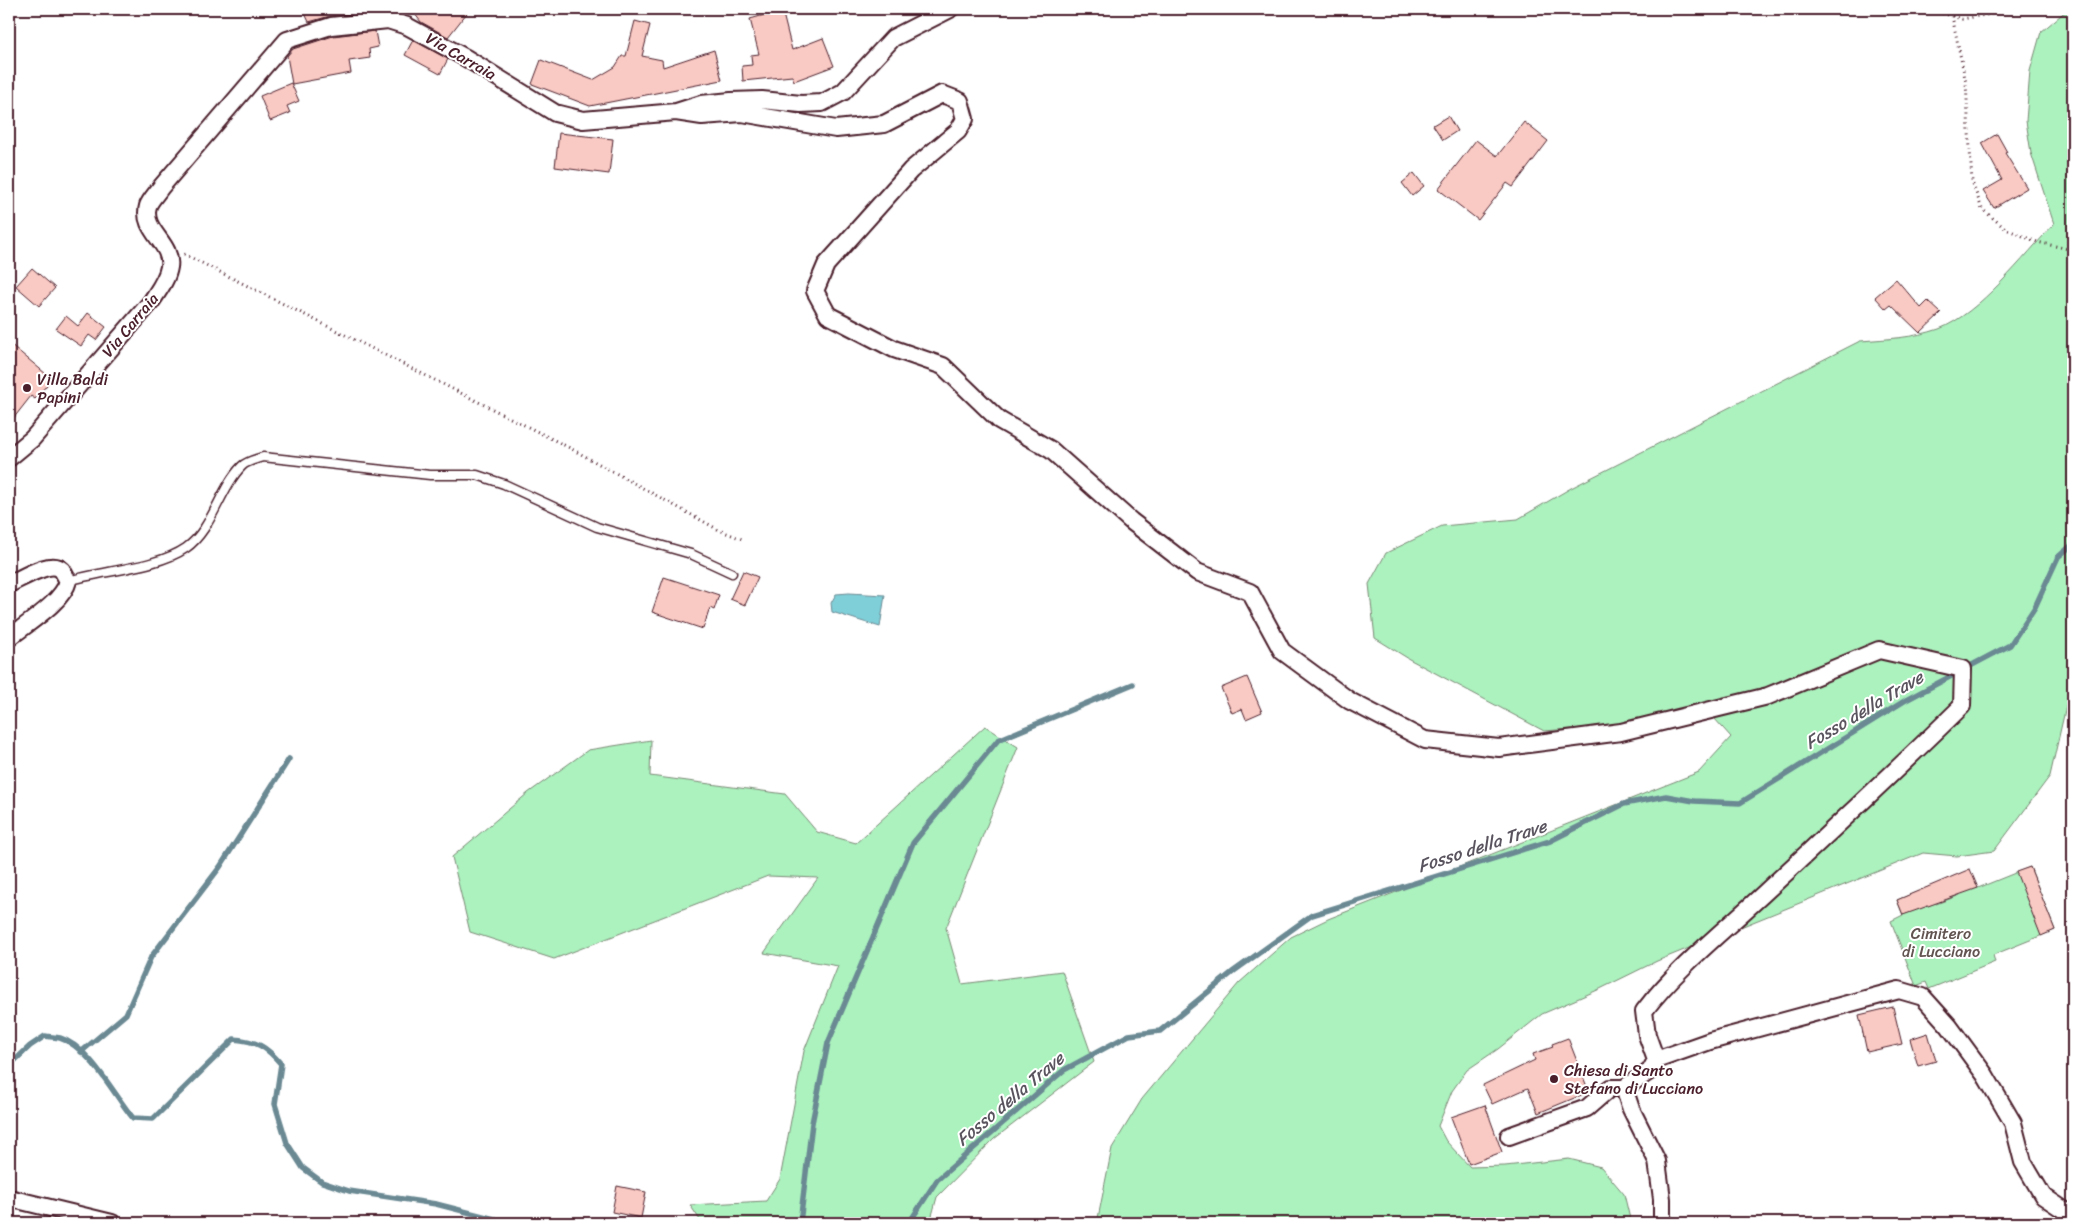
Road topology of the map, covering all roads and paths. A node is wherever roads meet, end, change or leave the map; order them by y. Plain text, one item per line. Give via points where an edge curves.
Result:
1 (950, 9) edge
2 (1928, 9) edge
3 (2020, 9) edge
4 (1952, 16) junction
5 (676, 112) junction
6 (2073, 250) edge
7 (166, 252) junction
8 (9, 458) edge
9 (742, 539) dead end
10 (732, 573) dead end
11 (68, 581) junction
12 (9, 584) edge
13 (9, 638) edge
14 (1656, 1060) junction
15 (1624, 1088) junction
16 (1509, 1136) dead end
17 (9, 1198) edge
18 (2073, 1216) edge
19 (112, 1223) edge
20 (1662, 1223) edge

1 - 5 street, Via Carraia via 893,38 842,92 822,103 731,101 701,104
2 - 4 path
3 - 4 path via 1962,19
4 - 6 path via 1966,83 1972,182 1982,209 2006,229 2037,242
5 - 7 street, Via Carraia via 583,120 555,113 408,26 388,20 331,26 287,40 161,187 149,205 146,218
5 - 14 street via 702,116 742,113 836,129 884,124 942,94 960,101 966,119 958,131 911,170 826,265 815,291 828,314 894,349 943,366 999,420 1051,450 1131,521 1197,572 1250,592 1282,651 1350,701 1425,740 1500,748 1621,732 1768,696 1878,650 1963,669 1962,706 1654,997 1644,1011 1647,1035
7 - 8 street, Via Carraia via 169,265 165,280 151,302 32,439
7 - 9 path via 180,252 192,257 570,448 719,530
10 - 11 lane via 691,554 597,527 477,474 430,475 264,457 244,464 188,547 166,560
11 - 12 street via 56,566
11 - 13 street via 66,590 56,601
14 - 15 street via 1650,1071
14 - 18 street via 1710,1040 1899,990 1922,997 1949,1026 1985,1075 2013,1123 2023,1162 2043,1196
15 - 16 street via 1610,1088 1587,1108
15 - 20 street via 1657,1161
17 - 19 street

